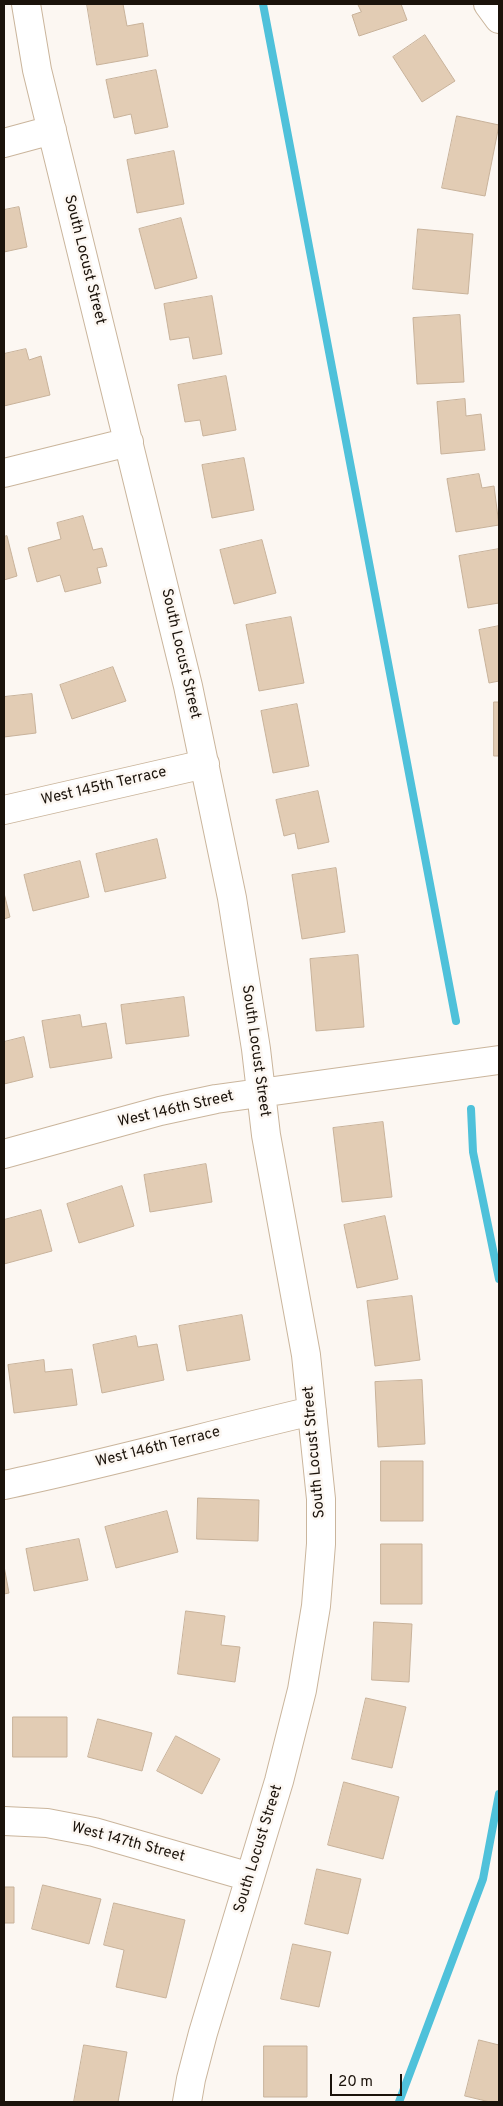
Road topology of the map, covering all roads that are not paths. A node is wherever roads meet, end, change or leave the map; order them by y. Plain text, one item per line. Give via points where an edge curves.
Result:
1 (26, 4) edge
2 (488, 4) edge
3 (499, 19) edge
4 (52, 130) junction
5 (4, 143) edge
6 (129, 442) junction
7 (4, 473) edge
8 (205, 764) junction
9 (4, 810) edge
10 (499, 1060) edge
11 (262, 1092) junction
12 (4, 1154) edge
13 (312, 1411) junction
14 (4, 1485) edge
15 (4, 1821) edge
16 (250, 1877) junction
17 (187, 2102) edge

1 - 4 street, South Locust Street
2 - 3 street
4 - 5 street
4 - 6 street, South Locust Street
6 - 7 street
6 - 8 street, South Locust Street
8 - 9 street, West 145th Terrace
8 - 11 street, South Locust Street via 232,898
10 - 11 street, West 146th Street
11 - 12 street, West 146th Street via 160,1111
11 - 13 street, South Locust Street via 276,1194 306,1355
13 - 14 street, West 146th Terrace
13 - 16 street, South Locust Street via 321,1499 316,1606 302,1690
15 - 16 street, West 147th Street via 46,1823 94,1832
16 - 17 street, South Locust Street via 203,2033

